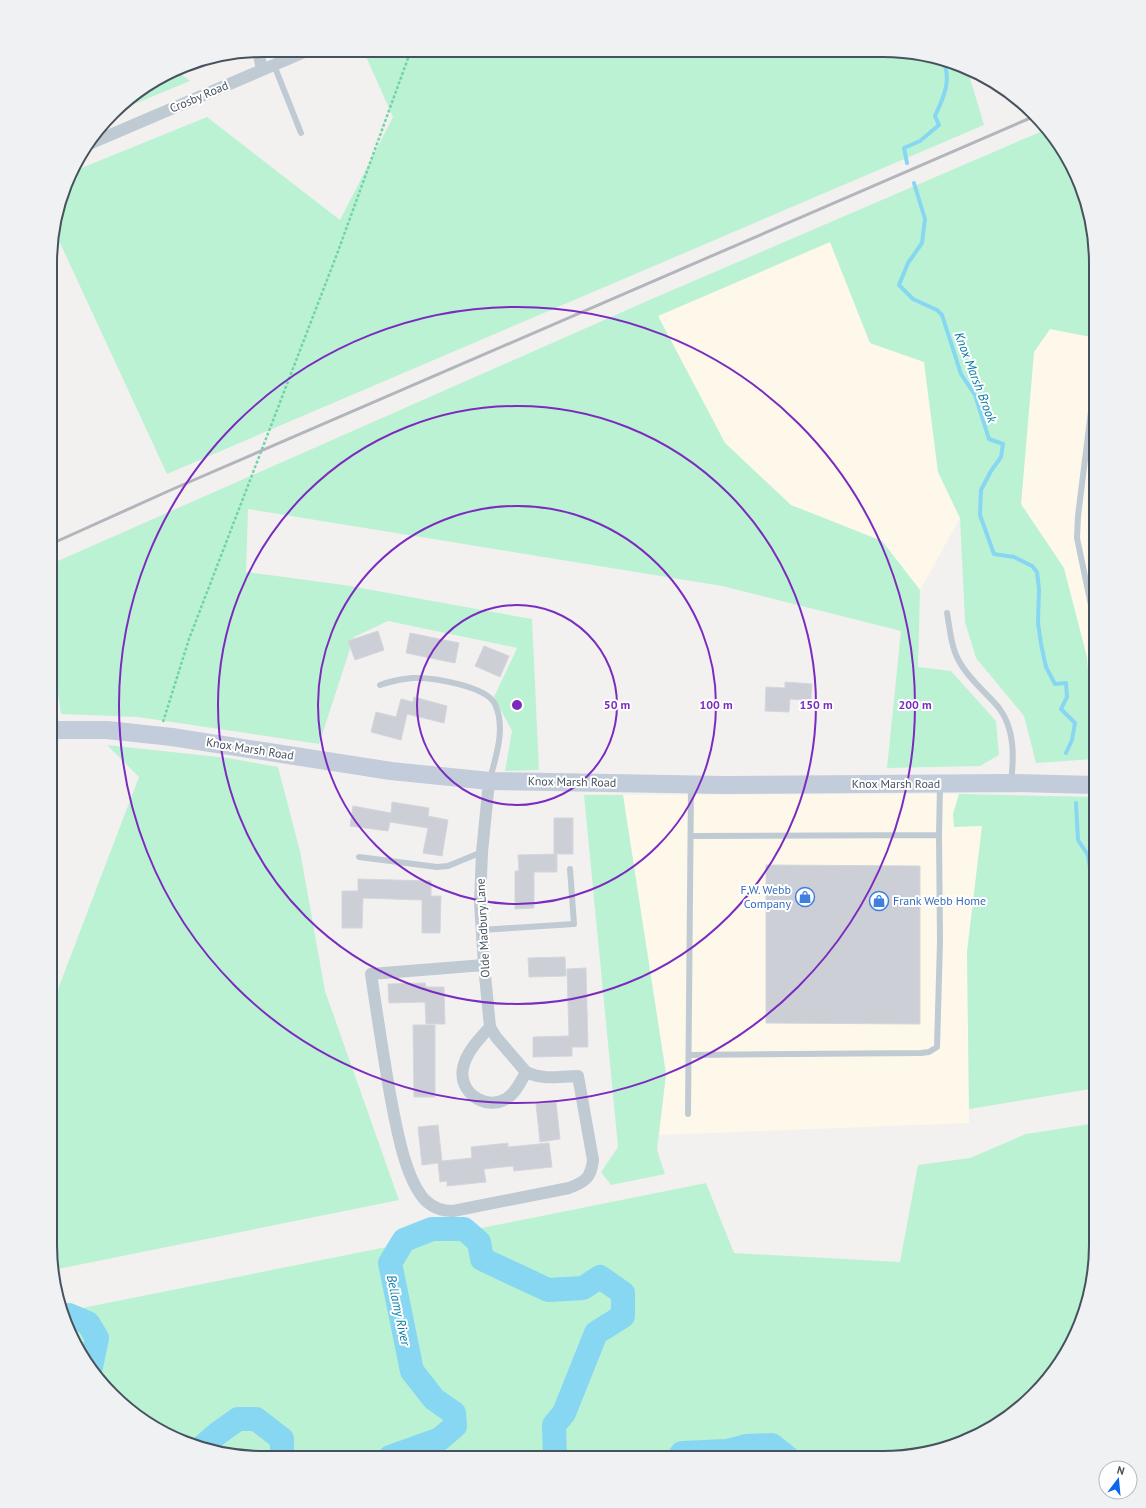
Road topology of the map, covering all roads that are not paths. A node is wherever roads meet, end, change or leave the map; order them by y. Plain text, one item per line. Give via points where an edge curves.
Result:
1 (259, 57) edge
2 (293, 57) edge
3 (274, 65) junction
4 (262, 70) junction
5 (301, 133) dead end
6 (99, 140) edge
7 (1089, 427) edge
8 (1089, 589) edge
9 (947, 613) dead end
10 (380, 685) dead end
11 (57, 730) edge
12 (490, 781) junction
13 (1011, 783) junction
14 (691, 784) junction
15 (940, 784) junction
16 (1089, 785) edge
17 (940, 835) junction
18 (691, 836) junction
19 (482, 852) junction
20 (359, 857) dead end
21 (570, 869) dead end
22 (481, 930) junction
23 (484, 965) junction
24 (490, 1027) junction
25 (689, 1055) junction
26 (526, 1072) junction
27 (688, 1114) dead end

1 - 4 street
2 - 3 street, Crosby Road
3 - 4 street, Crosby Road
3 - 5 lane
4 - 6 street, Crosby Road
7 - 8 lane via 1077,538
9 - 13 lane via 958,660 966,674 999,708 1007,722 1012,737
10 - 12 lane via 415,678 437,680 479,691 490,697 500,721 500,735
11 - 12 main road, Knox Marsh Road via 108,730 159,736 391,771
12 - 14 main road, Knox Marsh Road
12 - 19 street, Olde Madbury Lane
13 - 15 main road, Knox Marsh Road
13 - 16 main road, Knox Marsh Road
14 - 15 main road, Knox Marsh Road
14 - 18 lane
15 - 17 lane
17 - 18 lane
17 - 25 lane via 937,1047 922,1053
18 - 25 lane
19 - 20 lane via 448,866 437,867
19 - 22 street, Olde Madbury Lane
21 - 22 lane via 574,924
22 - 23 street, Olde Madbury Lane
23 - 24 street, Olde Madbury Lane
23 - 26 street via 371,974 396,1128 407,1167 425,1200 434,1207 453,1210 569,1188 580,1184 588,1177 593,1160 578,1076 547,1078 536,1077
24 - 26 street, Olde Madbury Lane
24 - 26 street via 477,1041 463,1066 462,1076 470,1094 478,1100 497,1103 515,1091
25 - 27 lane

